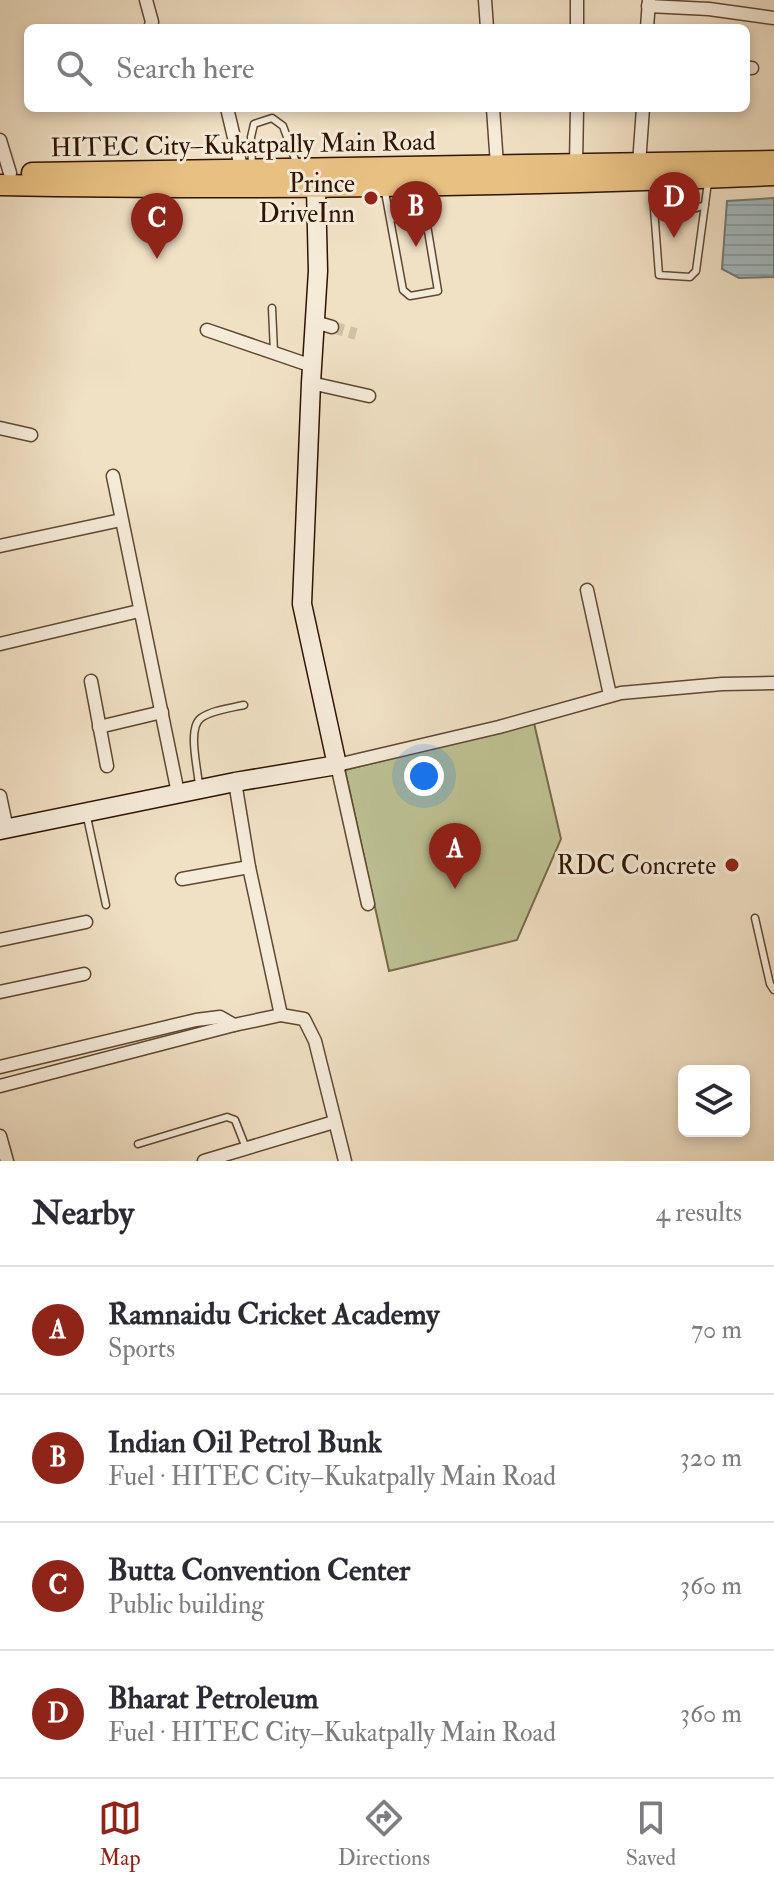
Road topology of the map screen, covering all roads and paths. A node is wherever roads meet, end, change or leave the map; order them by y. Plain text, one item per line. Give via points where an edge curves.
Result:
1 (146, 0) edge
2 (485, 0) edge
3 (577, 0) edge
4 (649, 3) edge
5 (774, 18) edge
6 (151, 24) edge
7 (487, 24) edge
8 (577, 24) edge
9 (647, 24) edge
10 (228, 112) edge
11 (493, 112) edge
12 (577, 112) edge
13 (643, 112) edge
14 (0, 140) edge
15 (774, 161) edge
16 (497, 165) junction
17 (576, 165) junction
18 (299, 170) junction
19 (247, 171) junction
20 (774, 175) edge
21 (3, 177) edge
22 (708, 178) junction
23 (648, 180) junction
24 (421, 186) junction
25 (384, 187) junction
26 (316, 188) junction
27 (705, 205) junction
28 (425, 209) junction
29 (389, 214) junction
30 (272, 308) dead end
31 (207, 330) dead end
32 (274, 353) junction
33 (311, 374) junction
34 (369, 396) dead end
35 (0, 428) edge
36 (31, 435) dead end
37 (113, 476) dead end
38 (121, 520) junction
39 (0, 546) edge
40 (587, 590) dead end
41 (139, 611) junction
42 (0, 644) edge
43 (91, 681) dead end
44 (774, 683) edge
45 (610, 695) junction
46 (244, 705) dead end
47 (162, 712) junction
48 (99, 727) junction
49 (337, 765) junction
50 (107, 766) dead end
51 (235, 782) junction
52 (199, 789) junction
53 (178, 793) junction
54 (0, 796) edge
55 (86, 813) junction
56 (4, 830) edge
57 (249, 867) junction
58 (182, 879) dead end
59 (368, 904) dead end
60 (106, 905) dead end
61 (755, 918) dead end
62 (86, 922) dead end
63 (0, 940) edge
64 (84, 974) dead end
65 (774, 990) edge
66 (0, 992) edge
67 (281, 1015) junction
68 (234, 1025) junction
69 (0, 1067) edge
70 (0, 1086) edge
71 (334, 1122) junction
72 (0, 1136) edge
73 (138, 1144) dead end
74 (246, 1148) junction
75 (7, 1161) edge
76 (204, 1161) edge
77 (345, 1161) edge

1 - 6 street
2 - 7 street
3 - 8 street
4 - 5 street
4 - 9 street
10 - 19 street
11 - 16 street
12 - 17 street
13 - 23 street
14 - 21 street
15 - 23 main road, HITEC City–Kukatpally Main Road
16 - 17 main road, HITEC City–Kukatpally Main Road
16 - 18 main road, HITEC City–Kukatpally Main Road
17 - 23 main road, HITEC City–Kukatpally Main Road
18 - 19 main road, HITEC City–Kukatpally Main Road
18 - 19 lane via 283,126 272,118 254,124
19 - 21 main road, HITEC City–Kukatpally Main Road
20 - 22 main road, HITEC City–Kukatpally Main Road
21 - 26 main road, HITEC City–Kukatpally Main Road
22 - 23 main road, HITEC City–Kukatpally Main Road
22 - 27 lane
23 - 24 main road, HITEC City–Kukatpally Main Road
23 - 27 lane via 660,207 671,211
23 - 27 lane via 660,276 694,276
24 - 25 main road, HITEC City–Kukatpally Main Road
24 - 28 lane
25 - 26 main road, HITEC City–Kukatpally Main Road
25 - 29 lane
26 - 33 street via 323,324
28 - 29 lane via 405,221
28 - 29 lane via 436,293 410,296 403,290
30 - 32 lane
31 - 32 street
32 - 33 street
33 - 34 street
33 - 49 street via 302,604
35 - 36 street
37 - 38 street
38 - 39 street
38 - 41 street
40 - 45 street
41 - 42 street
41 - 47 street
43 - 48 street
44 - 45 street
45 - 49 street
46 - 52 lane via 197,721 193,730
47 - 48 street
47 - 53 street
48 - 50 street
49 - 51 street
49 - 59 street
51 - 52 street
51 - 57 street
52 - 53 street
53 - 55 street
54 - 56 street
55 - 56 street
55 - 60 lane
57 - 58 street
57 - 67 street
61 - 65 lane
62 - 63 street
64 - 66 street
67 - 68 street
67 - 71 street via 304,1019 315,1041
68 - 69 street via 220,1017 196,1020
68 - 70 street
71 - 74 street
71 - 77 street
72 - 75 street
73 - 74 lane via 227,1117 235,1120
74 - 76 street

